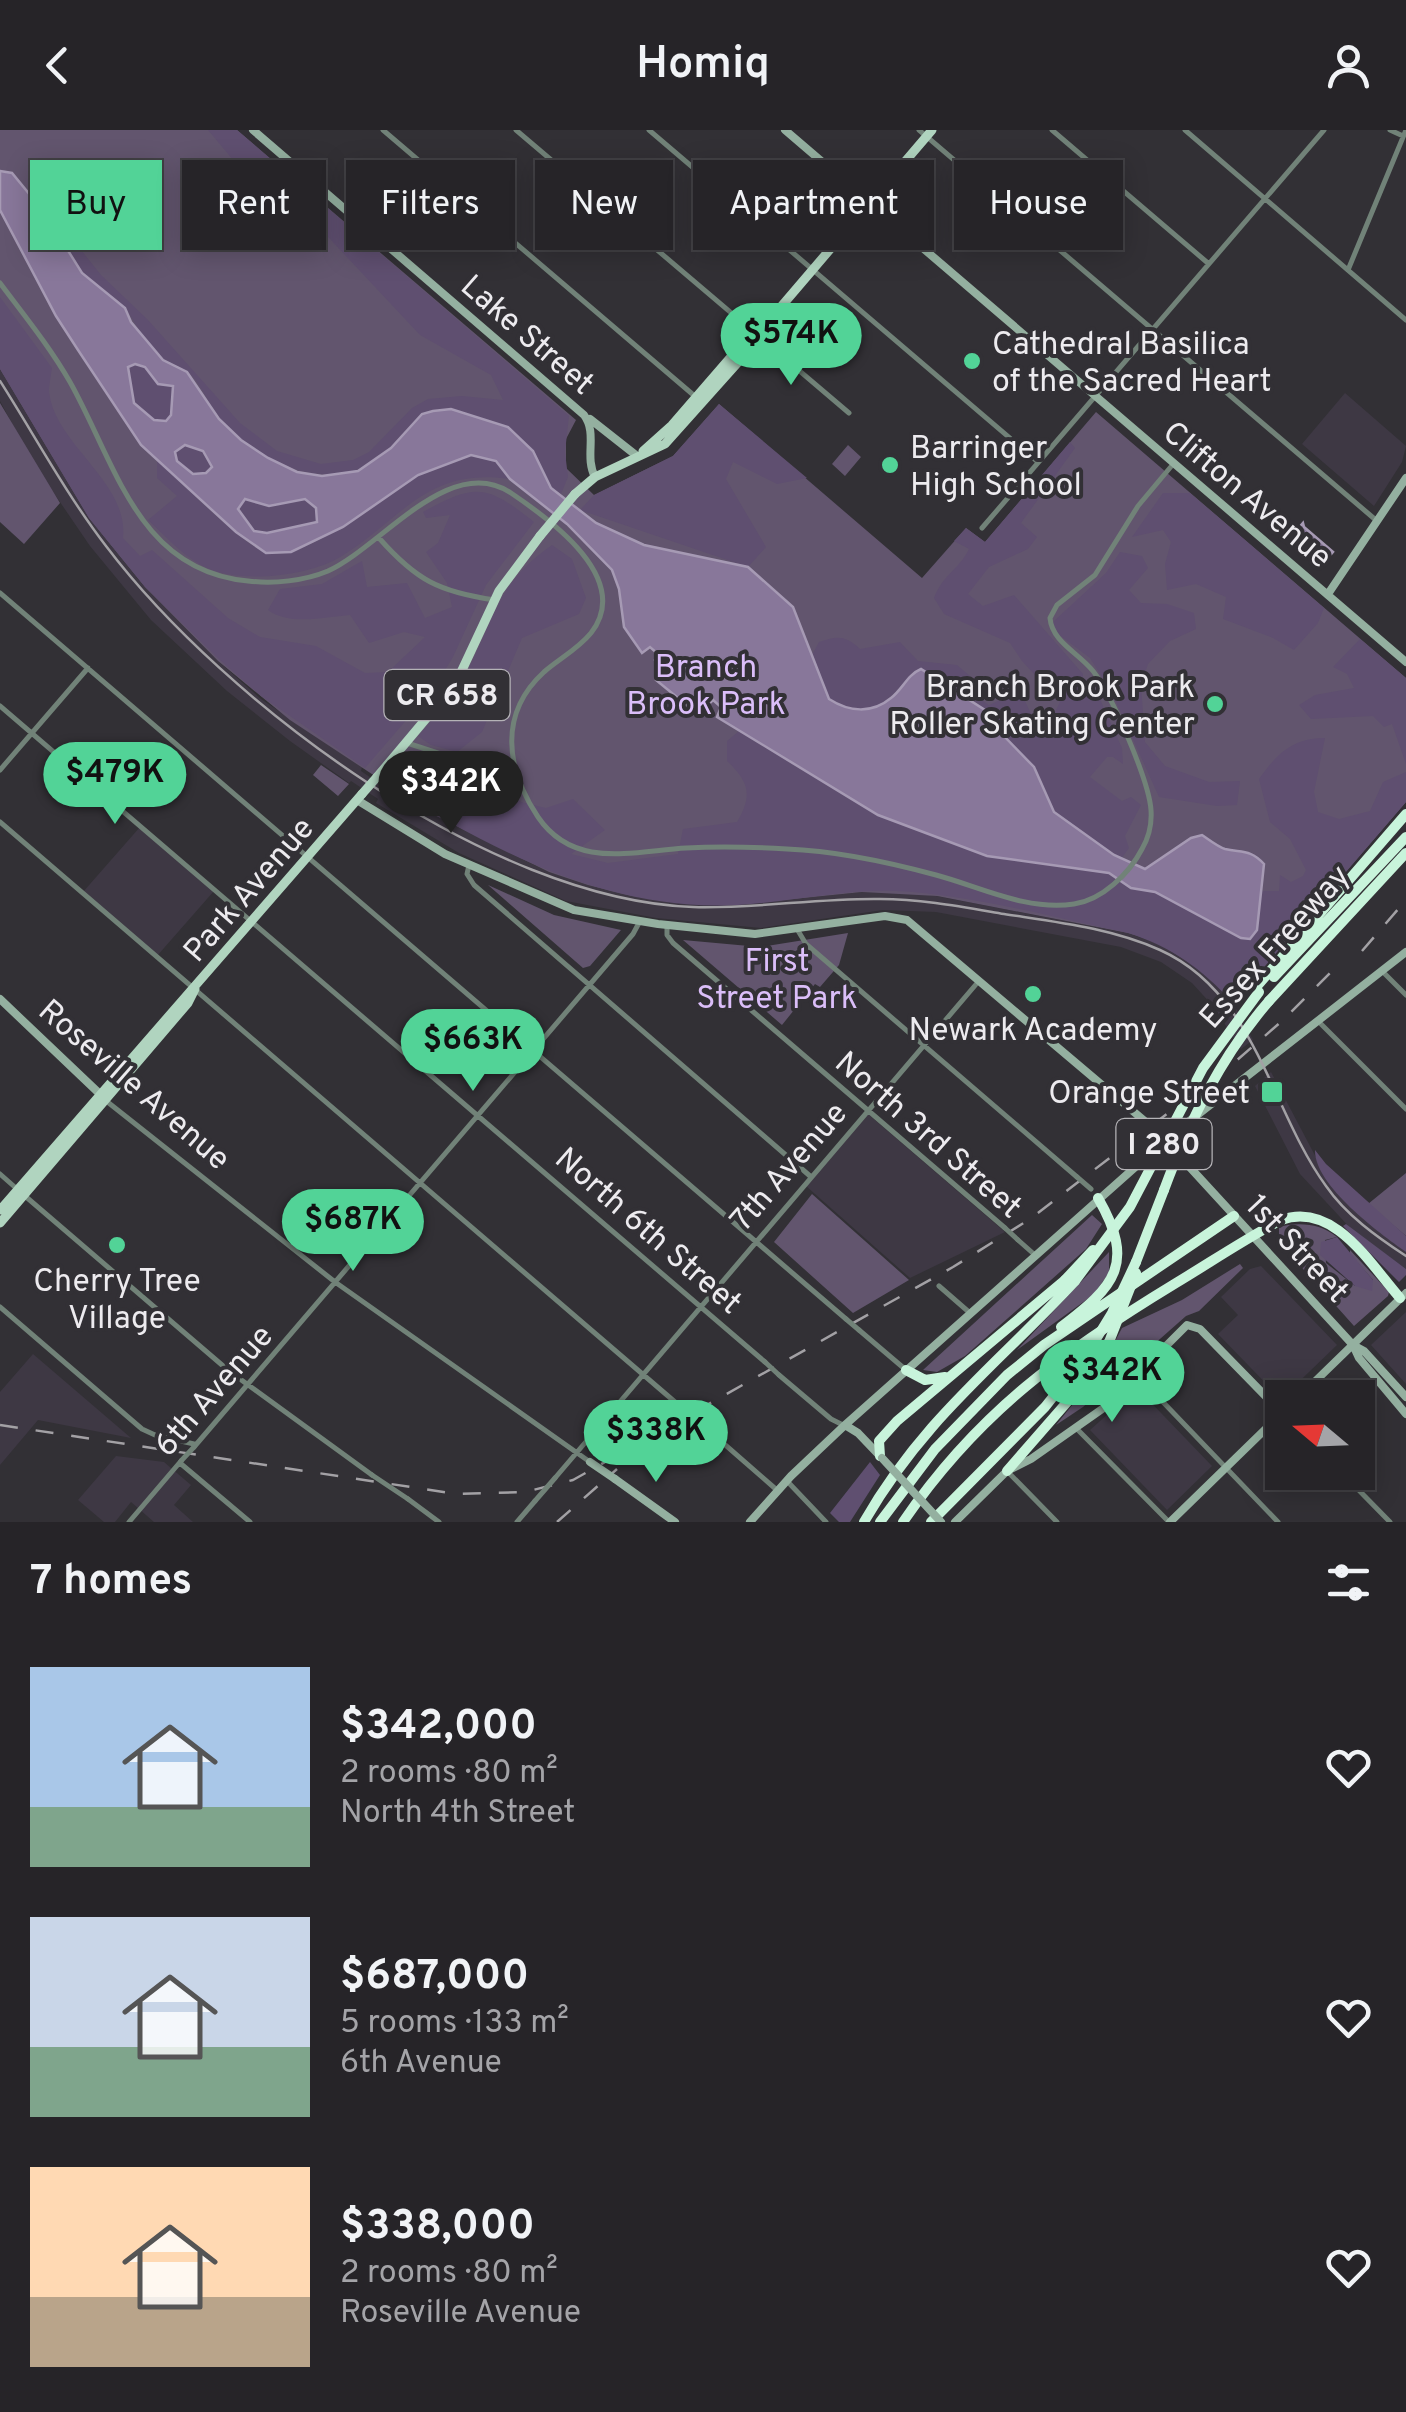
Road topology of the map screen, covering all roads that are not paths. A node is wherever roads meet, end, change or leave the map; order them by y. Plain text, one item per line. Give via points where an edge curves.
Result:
1 (253, 130) edge
2 (384, 130) edge
3 (516, 130) edge
4 (648, 130) edge
5 (785, 130) edge
6 (1052, 130) edge
7 (1185, 130) edge
8 (1324, 130) edge
9 (1390, 130) edge
10 (926, 132) edge
11 (1405, 134) edge
12 (820, 160) edge
13 (904, 160) edge
14 (1265, 199) junction
15 (829, 250) edge
16 (924, 250) edge
17 (1208, 264) junction
18 (812, 270) junction
19 (1348, 270) junction
20 (0, 283) edge
21 (1406, 320) edge
22 (1153, 329) junction
23 (756, 336) junction
24 (1095, 396) junction
25 (700, 400) junction
26 (849, 413) dead end
27 (584, 415) junction
28 (637, 456) junction
29 (1038, 462) junction
30 (1174, 463) junction
31 (596, 477) junction
32 (1406, 478) edge
33 (1378, 521) junction
34 (982, 528) dead end
35 (378, 538) junction
36 (0, 593) edge
37 (1328, 594) junction
38 (495, 600) junction
39 (1406, 662) edge
40 (88, 668) junction
41 (0, 706) edge
42 (32, 733) junction
43 (407, 743) junction
44 (514, 768) junction
45 (0, 770) edge
46 (360, 797) junction
47 (1406, 814) edge
48 (0, 822) edge
49 (1406, 837) edge
50 (1406, 853) edge
51 (308, 857) junction
52 (469, 865) junction
53 (640, 921) junction
54 (252, 922) junction
55 (667, 926) junction
56 (797, 929) junction
57 (1406, 952) edge
58 (1382, 971) junction
59 (980, 980) junction
60 (589, 985) junction
61 (194, 989) junction
62 (1262, 993) junction
63 (1406, 995) edge
64 (0, 999) edge
65 (1318, 1021) junction
66 (924, 1046) junction
67 (534, 1050) junction
68 (102, 1097) junction
69 (1406, 1109) edge
70 (868, 1111) junction
71 (477, 1116) junction
72 (1163, 1137) junction
73 (0, 1174) edge
74 (812, 1177) junction
75 (420, 1183) junction
76 (21, 1192) junction
77 (1094, 1194) junction
78 (0, 1210) edge
79 (1234, 1216) junction
80 (0, 1223) edge
81 (1254, 1236) junction
82 (756, 1241) junction
83 (1034, 1255) junction
84 (1136, 1262) junction
85 (1070, 1280) junction
86 (334, 1282) junction
87 (939, 1286) dead end
88 (1403, 1296) edge
89 (0, 1307) edge
90 (700, 1307) junction
91 (970, 1313) junction
92 (1353, 1344) junction
93 (1044, 1345) junction
94 (906, 1370) junction
95 (954, 1372) junction
96 (642, 1374) junction
97 (1138, 1376) junction
98 (1316, 1380) edge
99 (247, 1384) junction
100 (1265, 1396) edge
101 (1406, 1397) edge
102 (1406, 1414) edge
103 (845, 1425) junction
104 (1077, 1429) junction
105 (1265, 1429) edge
106 (194, 1446) junction
107 (576, 1452) junction
108 (881, 1457) junction
109 (181, 1462) junction
110 (590, 1462) joint
111 (1225, 1468) junction
112 (1007, 1471) junction
113 (787, 1481) junction
114 (778, 1490) junction
115 (1359, 1490) edge
116 (130, 1522) edge
117 (250, 1522) edge
118 (439, 1522) edge
119 (517, 1522) edge
120 (675, 1522) edge
121 (750, 1522) edge
122 (826, 1522) edge
123 (864, 1522) edge
124 (880, 1522) edge
125 (904, 1522) edge
126 (931, 1522) edge
127 (942, 1522) edge
128 (955, 1522) edge
129 (1057, 1522) edge
130 (1170, 1522) edge
131 (1278, 1522) edge
132 (1390, 1522) edge

1 - 27 main road, Lake Street
2 - 25 street
3 - 23 street
4 - 18 street
5 - 12 main road, Clifton Avenue
6 - 17 street
7 - 14 street
8 - 14 street
9 - 11 street
10 - 13 main road, Park Avenue / CR 658
10 - 22 street
11 - 19 street
14 - 17 street
14 - 19 street
15 - 18 main road, Park Avenue / CR 658
16 - 24 main road, Clifton Avenue
17 - 22 street
18 - 23 main road, Park Avenue / CR 658
18 - 29 street
19 - 21 street
20 - 35 street via 65,374 134,508 188,564 227,578 291,580 328,570
22 - 24 street
22 - 33 street
23 - 25 main road, Park Avenue / CR 658
23 - 26 street
24 - 29 street
24 - 30 main road, Clifton Avenue
25 - 28 main road, Park Avenue / CR 658
27 - 28 main road
27 - 31 main road, Lake Street
28 - 31 main road, Park Avenue / CR 658
29 - 34 street
30 - 37 main road, Clifton Avenue
30 - 44 street via 1094,575 1050,618 1054,634 1103,686 1146,786 1151,825 1138,856 1111,886 1084,902 1013,900 892,864 803,850 591,853 565,844 541,821
31 - 38 main road, Park Avenue / CR 658, bridge via 512,570
32 - 33 main road
33 - 37 main road
35 - 38 street via 419,577
35 - 44 street via 438,494 492,482 565,538 597,575 602,602 593,630 540,676 514,714
36 - 40 street
37 - 39 main road, Clifton Avenue
38 - 43 main road, Park Avenue / CR 658 via 461,675
40 - 42 street
40 - 51 street
41 - 42 street, North 6th Street
42 - 45 street
42 - 54 street, North 6th Street
43 - 44 street via 481,767
43 - 46 main road, Park Avenue / CR 658, bridge
46 - 51 main road, Park Avenue / CR 658
46 - 52 main road, 1st Street
47 - 62 highway
48 - 61 street
49 - 62 highway, Essex Freeway / I 280
50 - 62 highway, Essex Freeway / I 280
51 - 54 main road, Park Avenue / CR 658
51 - 67 street
52 - 53 main road, 1st Street via 564,907
52 - 60 street via 474,886
53 - 55 main road, 1st Street
53 - 60 street, 6th Avenue
54 - 61 main road, Park Avenue / CR 658
54 - 71 street, North 6th Street
55 - 56 main road, 1st Street via 755,934
55 - 70 street, North 3rd Street via 673,944
56 - 59 main road, 1st Street via 899,918
56 - 66 street
57 - 58 main road
58 - 63 street
58 - 65 main road
59 - 66 street, 7th Avenue
59 - 72 main road, 1st Street, bridge
60 - 67 street, 6th Avenue
60 - 74 street
61 - 68 main road, Park Avenue / CR 658
61 - 75 street
62 - 84 highway, Essex Freeway / I 280, bridge via 1203,1096
62 - 85 highway, Essex Freeway / I 280, bridge via 1210,1057 1116,1229
64 - 68 main road, Roseville Avenue
65 - 69 street
65 - 72 main road
66 - 70 street, 7th Avenue
66 - 77 street, bridge
67 - 71 street, 6th Avenue
67 - 82 street
68 - 76 main road, Park Avenue / CR 658
68 - 86 street, Roseville Avenue
70 - 74 street, 7th Avenue
70 - 83 street, North 3rd Street, bridge
71 - 75 street, 6th Avenue
71 - 90 street, North 6th Street
72 - 77 main road
72 - 79 main road, 1st Street
73 - 76 street
74 - 82 street, 7th Avenue
75 - 86 street, 6th Avenue
75 - 96 street
76 - 78 main road, Park Avenue / CR 658
76 - 80 main road, Park Avenue / CR 658
76 - 99 street
77 - 83 main road
77 - 93 highway via 1116,1240 1113,1277
79 - 81 main road, 1st Street
79 - 93 highway
81 - 88 highway via 1286,1218 1324,1220
81 - 92 main road, 1st Street
81 - 125 highway via 1092,1334 1040,1374 972,1436
82 - 90 street, 7th Avenue
82 - 94 street, bridge
83 - 91 main road
84 - 112 highway, bridge via 1136,1280 1109,1342 1082,1385
84 - 126 highway, Essex Freeway / I 280, bridge via 1088,1354
85 - 95 highway
85 - 123 highway via 936,1419
86 - 99 street, 6th Avenue
86 - 107 street, Roseville Avenue
87 - 91 street
88 - 92 main road
89 - 106 street via 142,1429
90 - 96 street, 7th Avenue
90 - 103 street, North 6th Street, bridge
91 - 94 main road
92 - 98 main road
92 - 101 main road, 1st Street
92 - 102 main road, 1st Street
93 - 124 highway via 954,1428
94 - 95 highway via 933,1380
94 - 103 main road
95 - 108 highway via 888,1430 879,1441
96 - 107 street, 7th Avenue
96 - 114 street, bridge
97 - 100 main road via 1190,1324
97 - 104 main road
97 - 111 street
99 - 106 street, 6th Avenue
99 - 118 street, bridge
103 - 108 main road, North 6th Street
103 - 113 main road
104 - 112 main road
104 - 130 street
105 - 111 main road
106 - 109 street, 6th Avenue, bridge
107 - 110 street, Roseville Avenue
107 - 119 street, 7th Avenue, bridge
108 - 127 main road, North 6th Street, bridge
109 - 116 street, 6th Avenue
109 - 117 street
110 - 120 main road, Roseville Avenue, bridge
111 - 130 main road
111 - 131 street
112 - 128 main road
112 - 129 street
113 - 114 main road
113 - 122 street
114 - 121 main road
115 - 132 street

